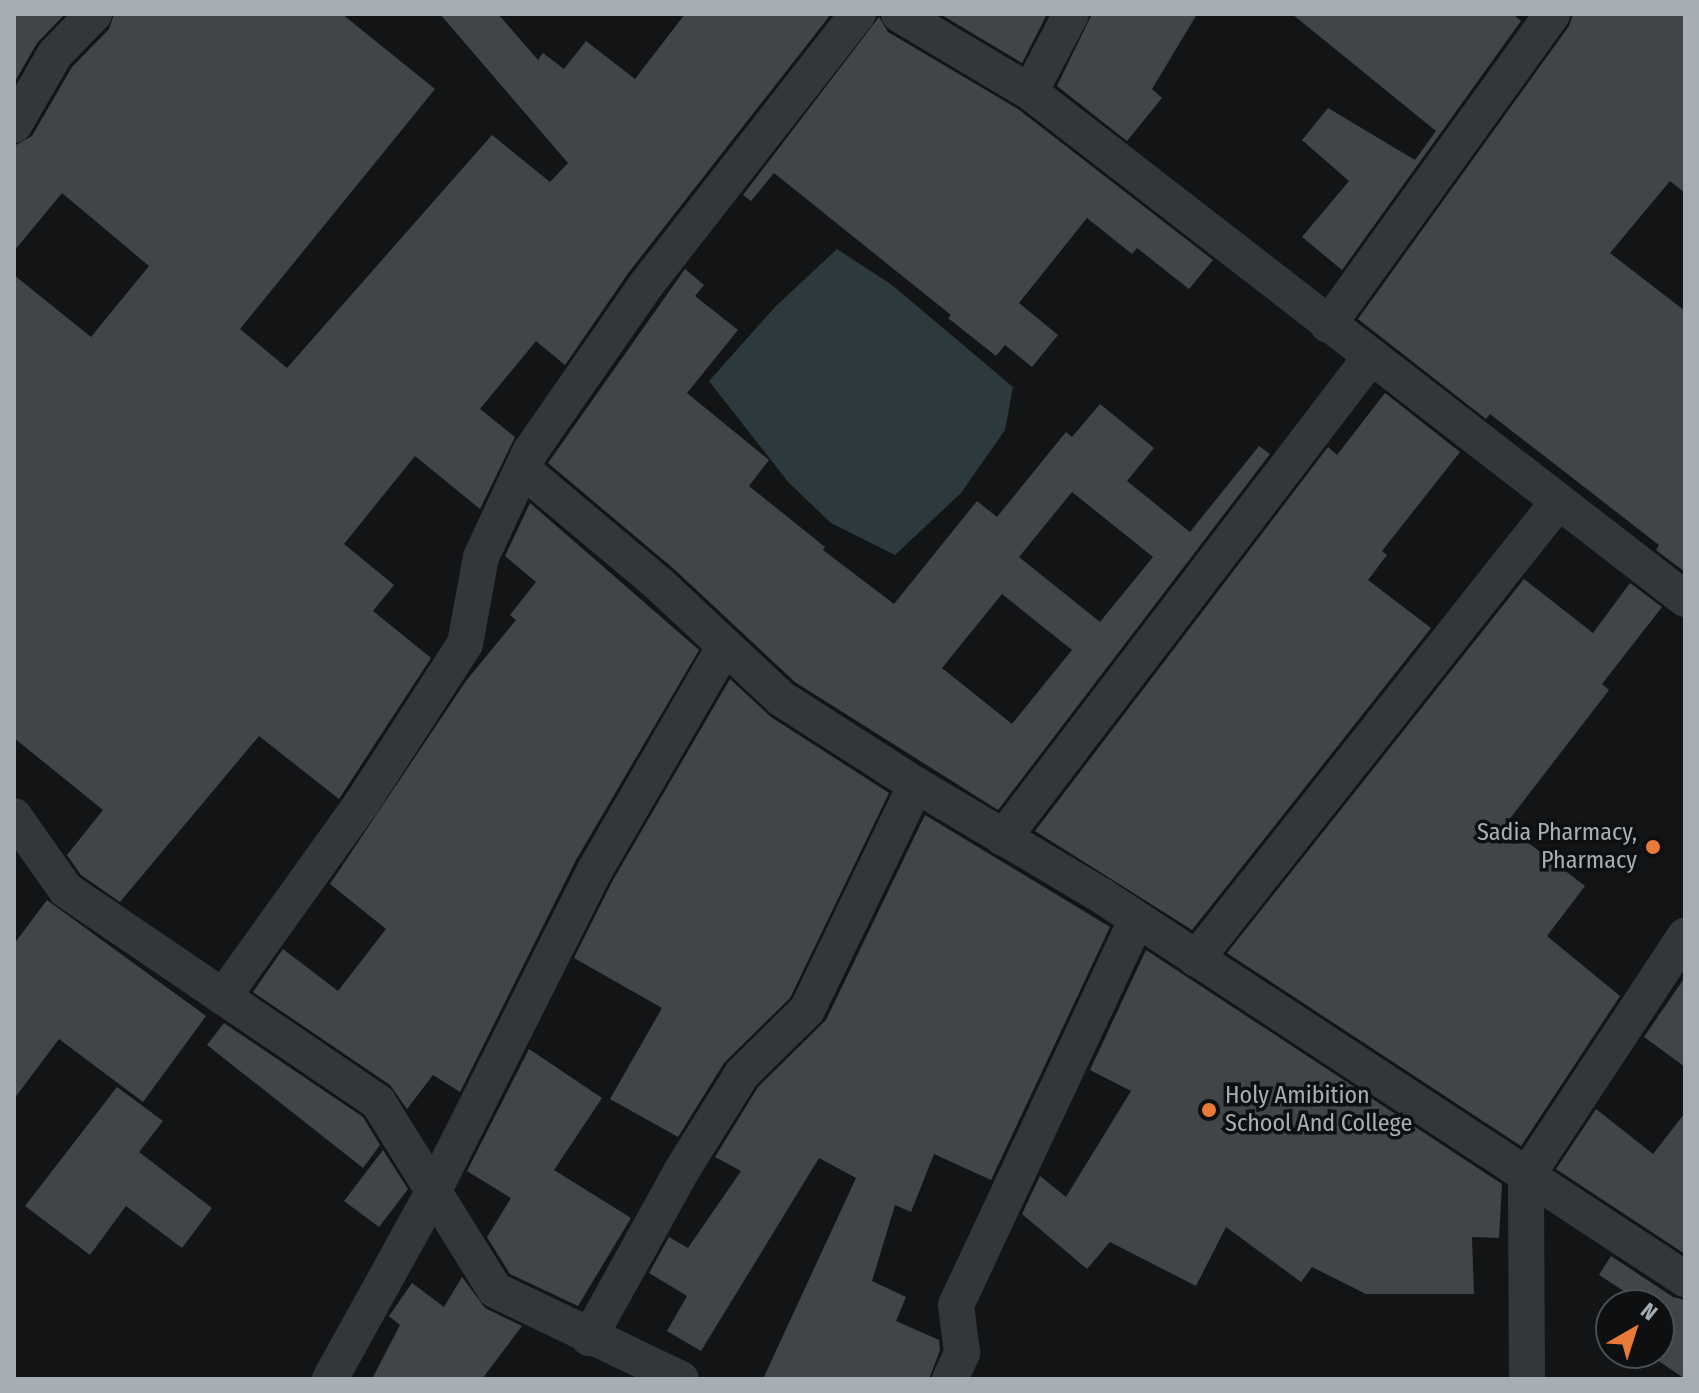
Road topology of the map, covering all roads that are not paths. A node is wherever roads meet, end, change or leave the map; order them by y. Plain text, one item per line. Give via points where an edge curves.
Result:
1 (94, 14) edge
2 (858, 14) edge
3 (899, 14) edge
4 (1071, 14) edge
5 (1552, 14) edge
6 (1030, 92) junction
7 (14, 125) edge
8 (1328, 325) junction
9 (1370, 358) junction
10 (522, 469) junction
11 (1558, 502) junction
12 (1685, 599) edge
13 (725, 646) junction
14 (916, 785) junction
15 (14, 816) edge
16 (1003, 838) junction
17 (1137, 919) junction
18 (1685, 936) edge
19 (1196, 959) junction
20 (223, 997) junction
21 (1526, 1177) junction
22 (432, 1194) junction
23 (1685, 1279) edge
24 (589, 1338) junction
25 (330, 1379) edge
26 (681, 1379) edge
27 (950, 1379) edge
28 (1527, 1379) edge

1 - 7 street via 55,54
2 - 10 street via 646,285
3 - 6 street
4 - 6 street
5 - 8 street
6 - 8 street
8 - 9 street
9 - 11 street
9 - 16 street
10 - 13 street
10 - 20 street via 481,557 465,644 362,803
11 - 12 street
11 - 19 street
13 - 14 street via 782,699
13 - 22 street via 595,870
14 - 16 street
14 - 24 street via 807,1010 742,1074
15 - 20 street via 66,890
16 - 17 street
17 - 19 street
17 - 27 street via 956,1305 962,1353
18 - 21 street
19 - 21 street
20 - 22 street via 378,1102
21 - 23 street
21 - 28 street
22 - 24 street via 495,1290
22 - 25 street
24 - 26 street

